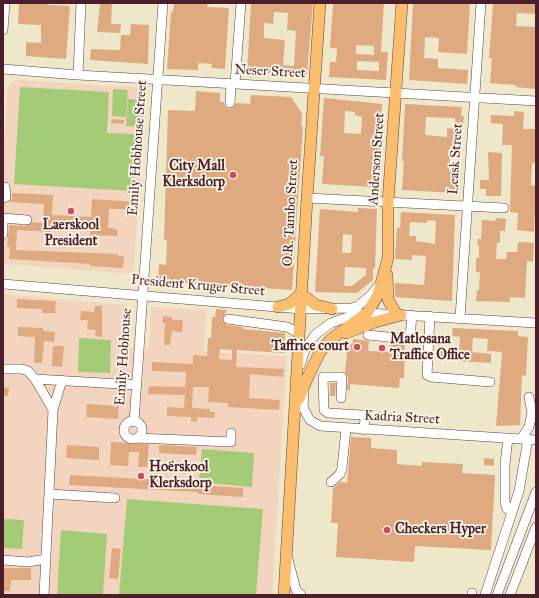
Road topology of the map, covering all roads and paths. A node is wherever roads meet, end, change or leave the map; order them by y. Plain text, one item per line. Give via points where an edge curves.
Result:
1 (5, 3) edge
2 (81, 3) edge
3 (163, 3) edge
4 (241, 3) edge
5 (320, 3) edge
6 (402, 3) edge
7 (481, 3) edge
8 (3, 30) edge
9 (3, 69) edge
10 (78, 75) junction
11 (157, 80) junction
12 (233, 84) junction
13 (314, 88) junction
14 (396, 93) junction
15 (474, 98) junction
16 (536, 101) edge
17 (230, 103) dead end
18 (5, 187) dead end
19 (3, 198) edge
20 (307, 198) junction
21 (388, 202) junction
22 (466, 206) junction
23 (504, 208) dead end
24 (3, 218) edge
25 (27, 220) dead end
26 (3, 224) edge
27 (3, 234) edge
28 (388, 258) junction
29 (381, 282) junction
30 (3, 284) edge
31 (302, 294) junction
32 (142, 295) junction
33 (282, 307) junction
34 (300, 309) junction
35 (332, 309) junction
36 (367, 313) junction
37 (403, 315) junction
38 (430, 316) junction
39 (460, 318) junction
40 (228, 319) dead end
41 (536, 322) edge
42 (299, 332) junction
43 (368, 335) dead end
44 (330, 340) junction
45 (3, 369) edge
46 (301, 378) junction
47 (35, 379) junction
48 (62, 380) junction
49 (490, 382) dead end
50 (136, 385) junction
51 (529, 397) dead end
52 (342, 398) dead end
53 (53, 410) junction
54 (134, 422) junction
55 (364, 430) junction
56 (231, 433) dead end
57 (345, 433) junction
58 (137, 438) junction
59 (508, 438) junction
60 (528, 439) edge
61 (331, 482) dead end
62 (536, 492) edge
63 (50, 494) junction
64 (115, 498) dead end
65 (512, 512) junction
66 (536, 527) edge
67 (288, 556) junction
68 (46, 559) junction
69 (3, 560) edge
70 (44, 595) edge
71 (284, 595) edge
72 (301, 595) edge
73 (485, 595) edge
74 (497, 595) edge
75 (510, 595) edge

1 - 8 street
2 - 10 street
3 - 11 street, Emily Hobhouse Street
4 - 12 street
5 - 13 main road, O.R. Tambo Street
6 - 14 main road, Anderson Street
7 - 15 street, Leask Street
9 - 10 street, Neser Street
10 - 11 street, Neser Street
11 - 12 street, Neser Street
11 - 32 street, Emily Hobhouse Street
12 - 13 street, Neser Street
12 - 17 street
13 - 14 street, Neser Street
13 - 20 main road, O.R. Tambo Street
14 - 15 street, Neser Street
14 - 21 main road, Anderson Street
15 - 16 street, Neser Street
15 - 22 street, Leask Street
18 - 19 street via 6,197
20 - 21 street
20 - 31 main road, O.R. Tambo Street
21 - 22 street
21 - 28 main road, Anderson Street
22 - 23 street
22 - 39 street, Leask Street
24 - 25 street
24 - 26 street
26 - 27 street
28 - 29 main road, Anderson Street
28 - 37 main road via 388,300
29 - 35 street, President Kruger Street via 363,304 351,308
29 - 36 main road, Anderson Street via 378,294
30 - 32 street, President Kruger Street
31 - 33 main road
31 - 34 main road, O.R. Tambo Street
31 - 35 main road via 316,305
32 - 33 street, President Kruger Street
32 - 50 street, Emily Hobhouse
33 - 34 street, President Kruger Street
33 - 42 main road via 296,319
34 - 35 street, President Kruger Street
34 - 42 main road, O.R. Tambo Street
36 - 37 street
36 - 44 main road, O.R. Tambo Street
36 - 46 street via 331,323 316,334 306,347
37 - 38 street
37 - 43 street via 410,337 408,339
37 - 44 main road via 375,322
38 - 39 street
38 - 49 street via 427,375
39 - 41 street
40 - 42 street via 287,327
42 - 46 main road, O.R. Tambo Street
44 - 46 main road, O.R. Tambo Street
45 - 47 street via 22,369 28,371
46 - 57 street, Kadria Street via 304,407 310,420 320,426 335,428
46 - 67 main road, O.R. Tambo Street via 293,425
47 - 48 street
47 - 53 street
48 - 50 street
48 - 53 street
50 - 54 street, Emily Hobhouse
51 - 60 street via 532,413
52 - 55 street via 342,377 323,377 324,410 328,413 362,415 365,418
53 - 63 street
54 - 58 street via 141,427 141,433
54 - 58 street via 125,426 124,434 130,439
55 - 57 street, Kadria Street
55 - 59 street, Kadria Street
56 - 58 street via 231,442
57 - 61 street via 342,468 340,474
59 - 60 street, Kadria Street
59 - 65 street via 506,502 507,509
60 - 65 street via 519,491
62 - 74 street
63 - 64 street
63 - 68 street
65 - 73 street
66 - 75 street
67 - 71 main road, O.R. Tambo Street
67 - 72 street via 296,590
68 - 69 street via 28,562
68 - 70 street

